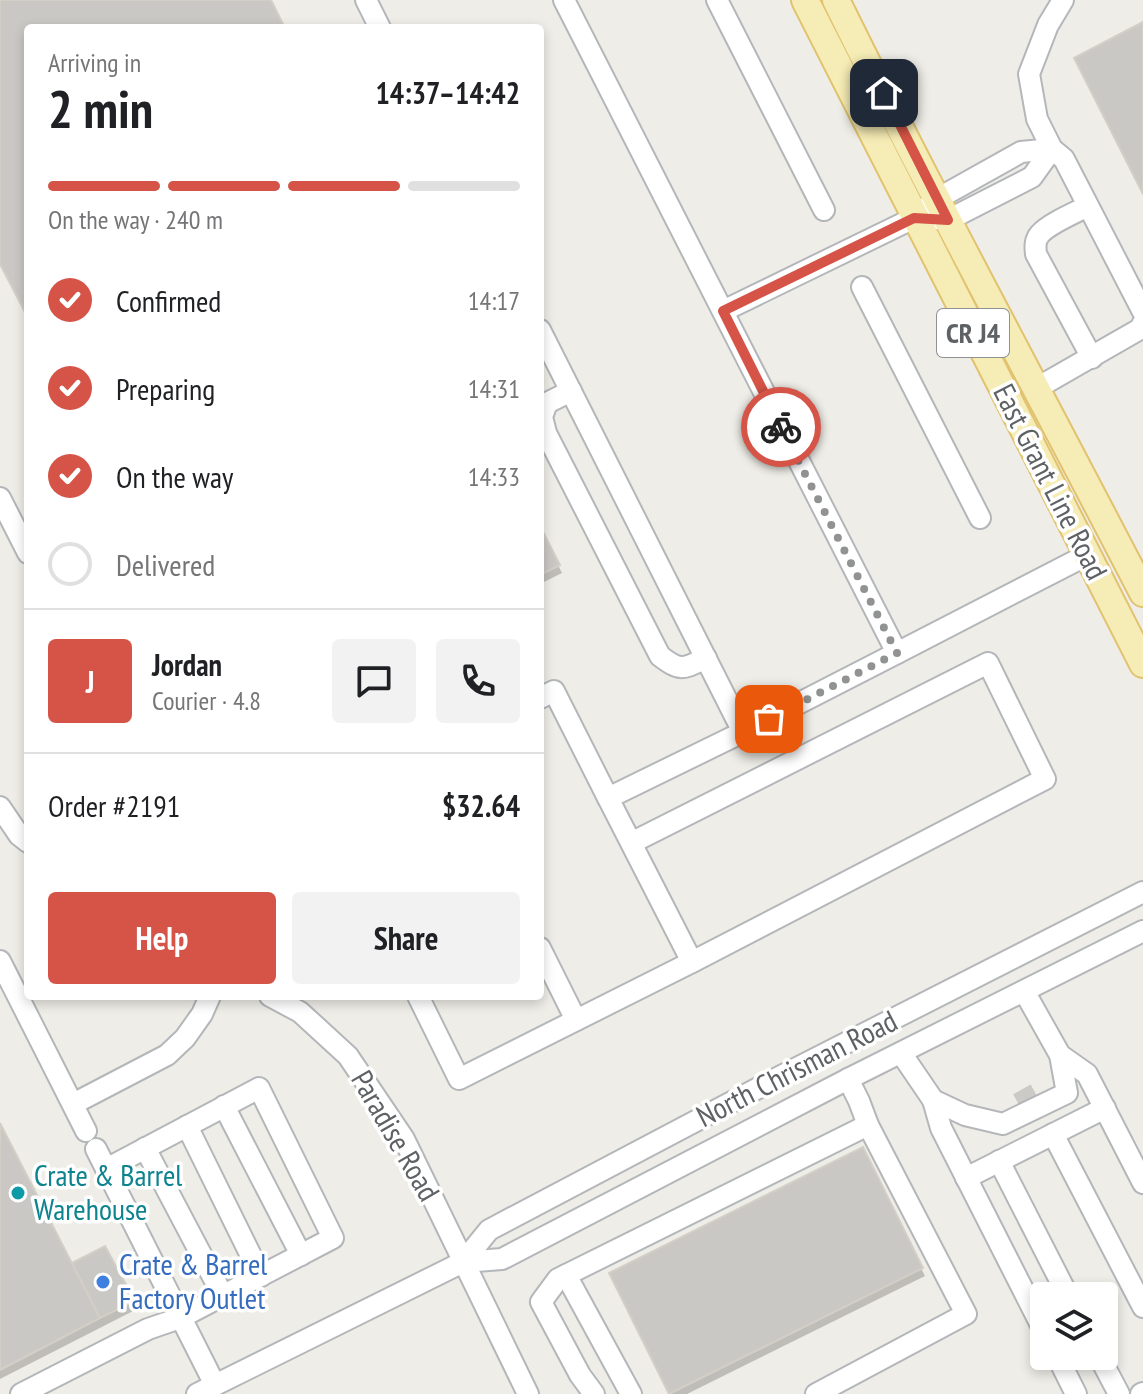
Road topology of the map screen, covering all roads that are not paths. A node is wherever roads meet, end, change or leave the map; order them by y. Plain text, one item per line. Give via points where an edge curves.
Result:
1 (366, 0) edge
2 (564, 0) edge
3 (717, 0) edge
4 (805, 0) edge
5 (836, 0) edge
6 (1063, 0) edge
7 (378, 24) edge
8 (1052, 149) junction
9 (1088, 206) junction
10 (942, 209) junction
11 (824, 210) dead end
12 (914, 218) junction
13 (862, 287) dead end
14 (723, 311) junction
15 (1143, 312) edge
16 (1143, 323) edge
17 (544, 338) edge
18 (1092, 358) junction
19 (1037, 388) junction
20 (571, 391) junction
21 (544, 411) edge
22 (544, 425) edge
23 (0, 498) edge
24 (980, 518) dead end
25 (24, 545) edge
26 (1087, 555) junction
27 (1141, 583) edge
28 (897, 653) junction
29 (706, 658) junction
30 (1143, 664) edge
31 (544, 696) edge
32 (743, 732) junction
33 (608, 798) junction
34 (0, 807) edge
35 (24, 839) edge
36 (631, 843) junction
37 (1143, 892) edge
38 (1143, 931) edge
39 (544, 956) edge
40 (0, 961) edge
41 (692, 962) junction
42 (1024, 991) junction
43 (208, 1000) edge
44 (278, 1000) edge
45 (420, 1000) edge
46 (576, 1020) junction
47 (901, 1053) junction
48 (1060, 1055) junction
49 (848, 1079) junction
50 (1058, 1096) junction
51 (933, 1100) junction
52 (73, 1104) junction
53 (224, 1106) junction
54 (1105, 1108) junction
55 (1003, 1124) junction
56 (868, 1125) junction
57 (187, 1126) junction
58 (1053, 1134) junction
59 (145, 1148) junction
60 (999, 1161) junction
61 (106, 1169) junction
62 (966, 1178) junction
63 (1143, 1183) edge
64 (301, 1255) junction
65 (463, 1262) junction
66 (566, 1275) junction
67 (261, 1276) junction
68 (1061, 1282) edge
69 (223, 1296) junction
70 (1030, 1304) edge
71 (1143, 1307) edge
72 (180, 1318) junction
73 (1064, 1370) edge
74 (1106, 1370) edge
75 (206, 1390) edge
76 (21, 1394) edge
77 (528, 1394) edge
78 (594, 1394) edge
79 (631, 1394) edge
80 (816, 1394) edge
81 (1076, 1394) edge
82 (1119, 1394) edge

1 - 7 street
2 - 14 street
3 - 11 street
4 - 12 main road, East Grant Line Road / CR J4
5 - 10 main road, East Grant Line Road / CR J4
6 - 8 street via 1029,74 1037,119
8 - 9 street via 1064,159
8 - 10 street via 1032,177
9 - 15 street
9 - 18 street via 1047,229 1035,244
10 - 12 street
10 - 19 main road, East Grant Line Road / CR J4
12 - 14 street
12 - 26 main road, East Grant Line Road / CR J4
13 - 24 street
14 - 28 street
16 - 18 street
17 - 20 street
18 - 19 street
19 - 27 main road, East Grant Line Road / CR J4
20 - 21 street via 547,403
20 - 29 street
22 - 29 street via 660,656 686,668
23 - 25 street
26 - 28 street
26 - 30 main road, East Grant Line Road / CR J4
28 - 32 street
29 - 32 street
31 - 33 street via 554,691
32 - 33 street
33 - 36 street
34 - 35 street
36 - 41 street
36 - 41 street via 988,663 1045,779
37 - 65 street, North Chrisman Road via 489,1230
38 - 42 street, North Chrisman Road
39 - 46 street
40 - 52 street
41 - 46 street
42 - 47 street, North Chrisman Road
42 - 48 street
43 - 52 street via 185,1038 167,1055
44 - 65 street, Paradise Road via 300,1012 348,1056 404,1139
45 - 46 street via 459,1079
47 - 49 street, North Chrisman Road
47 - 51 street
48 - 50 street via 1067,1093
48 - 54 street via 1087,1074
49 - 56 street
49 - 65 street, North Chrisman Road via 502,1259
50 - 55 street
50 - 55 street via 1046,1089 1003,1110
51 - 55 street
51 - 62 street
52 - 61 street
53 - 57 street
53 - 64 street
53 - 64 street via 259,1088 333,1238
54 - 58 street
54 - 63 street
56 - 66 street
56 - 80 street via 966,1314
57 - 59 street
57 - 67 street
58 - 60 street
58 - 71 street
59 - 61 street
59 - 69 street
60 - 62 street
60 - 68 street
61 - 72 street
62 - 70 street
64 - 67 street
65 - 75 street, North Chrisman Road
65 - 77 street, Paradise Road
66 - 78 street via 541,1302
66 - 79 street
67 - 69 street
69 - 72 street
72 - 75 street
72 - 76 street
73 - 81 street
74 - 82 street

